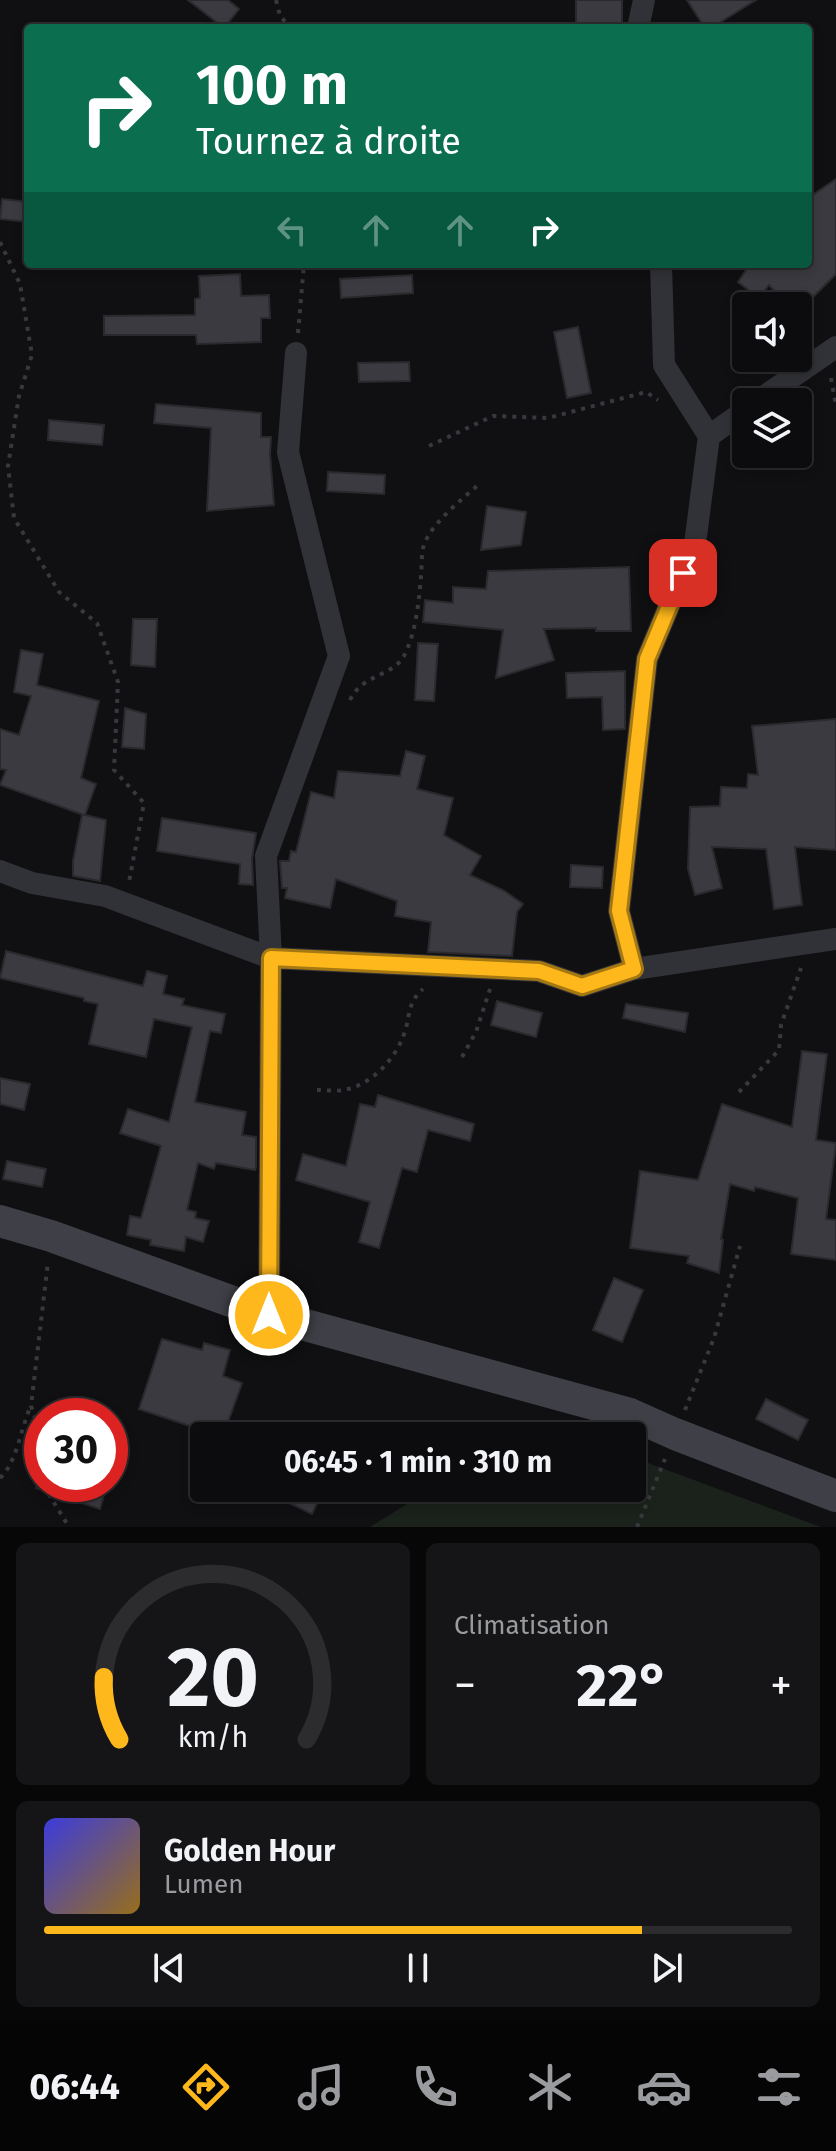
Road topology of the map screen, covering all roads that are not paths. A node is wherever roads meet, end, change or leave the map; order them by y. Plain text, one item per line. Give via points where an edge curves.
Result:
1 (644, 0) edge
2 (639, 24) edge
3 (661, 268) edge
4 (836, 347) edge
5 (296, 353) road end
6 (776, 388) edge
7 (732, 420) edge
8 (709, 436) junction
9 (0, 871) edge
10 (826, 940) edge
11 (271, 958) junction
12 (634, 969) junction
13 (0, 1221) edge
14 (269, 1315) junction
15 (836, 1496) edge

1 - 2 street
3 - 8 street via 664,365
4 - 6 street
5 - 11 street via 288,452 339,656 266,856
7 - 8 street
8 - 12 street via 695,544 647,659 619,911
9 - 11 street via 32,883 105,896
10 - 12 street
11 - 12 street via 539,971 582,986
11 - 14 street
13 - 14 main road
14 - 15 main road via 630,1414

